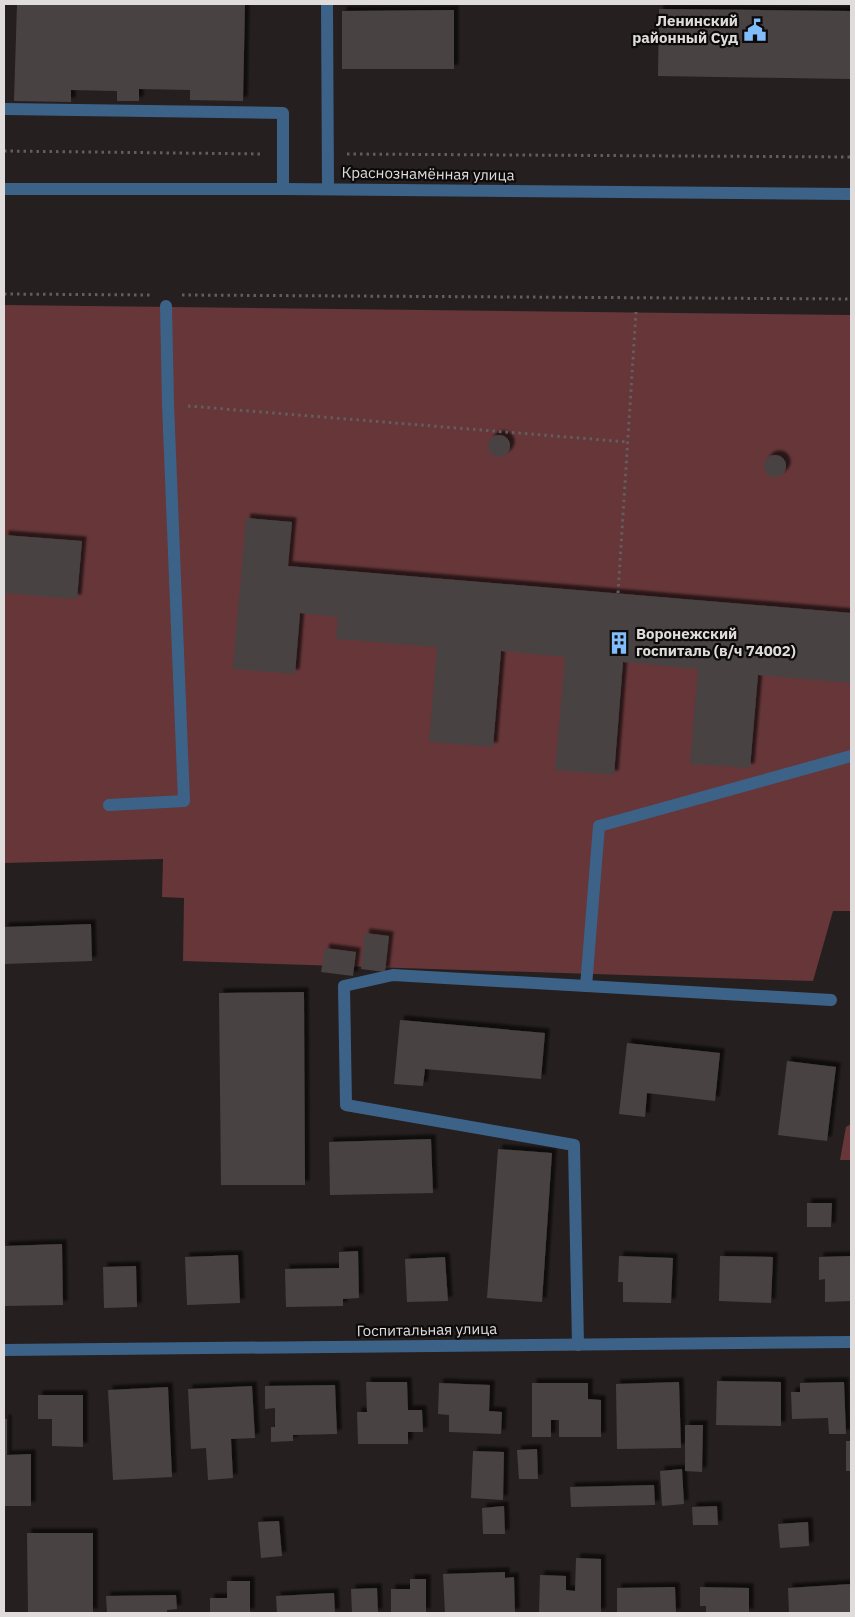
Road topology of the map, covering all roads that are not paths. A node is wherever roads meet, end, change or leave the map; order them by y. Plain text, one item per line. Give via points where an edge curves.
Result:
1 (327, 4) edge
2 (4, 108) edge
3 (283, 188) junction
4 (4, 189) edge
5 (328, 189) junction
6 (851, 194) edge
7 (166, 306) dead end
8 (851, 756) edge
9 (108, 805) dead end
10 (586, 986) junction
11 (831, 1000) dead end
12 (851, 1342) edge
13 (578, 1345) junction
14 (4, 1350) edge

1 - 5 street
2 - 3 street via 283,113
3 - 4 street, Краснознамённая улица
3 - 5 street, Краснознамённая улица
5 - 6 street, Краснознамённая улица
7 - 9 street via 184,801
8 - 10 street via 599,826
10 - 11 street
10 - 13 street via 393,975 344,986 346,1105 574,1145
12 - 13 street, Госпитальная улица
13 - 14 street, Госпитальная улица

